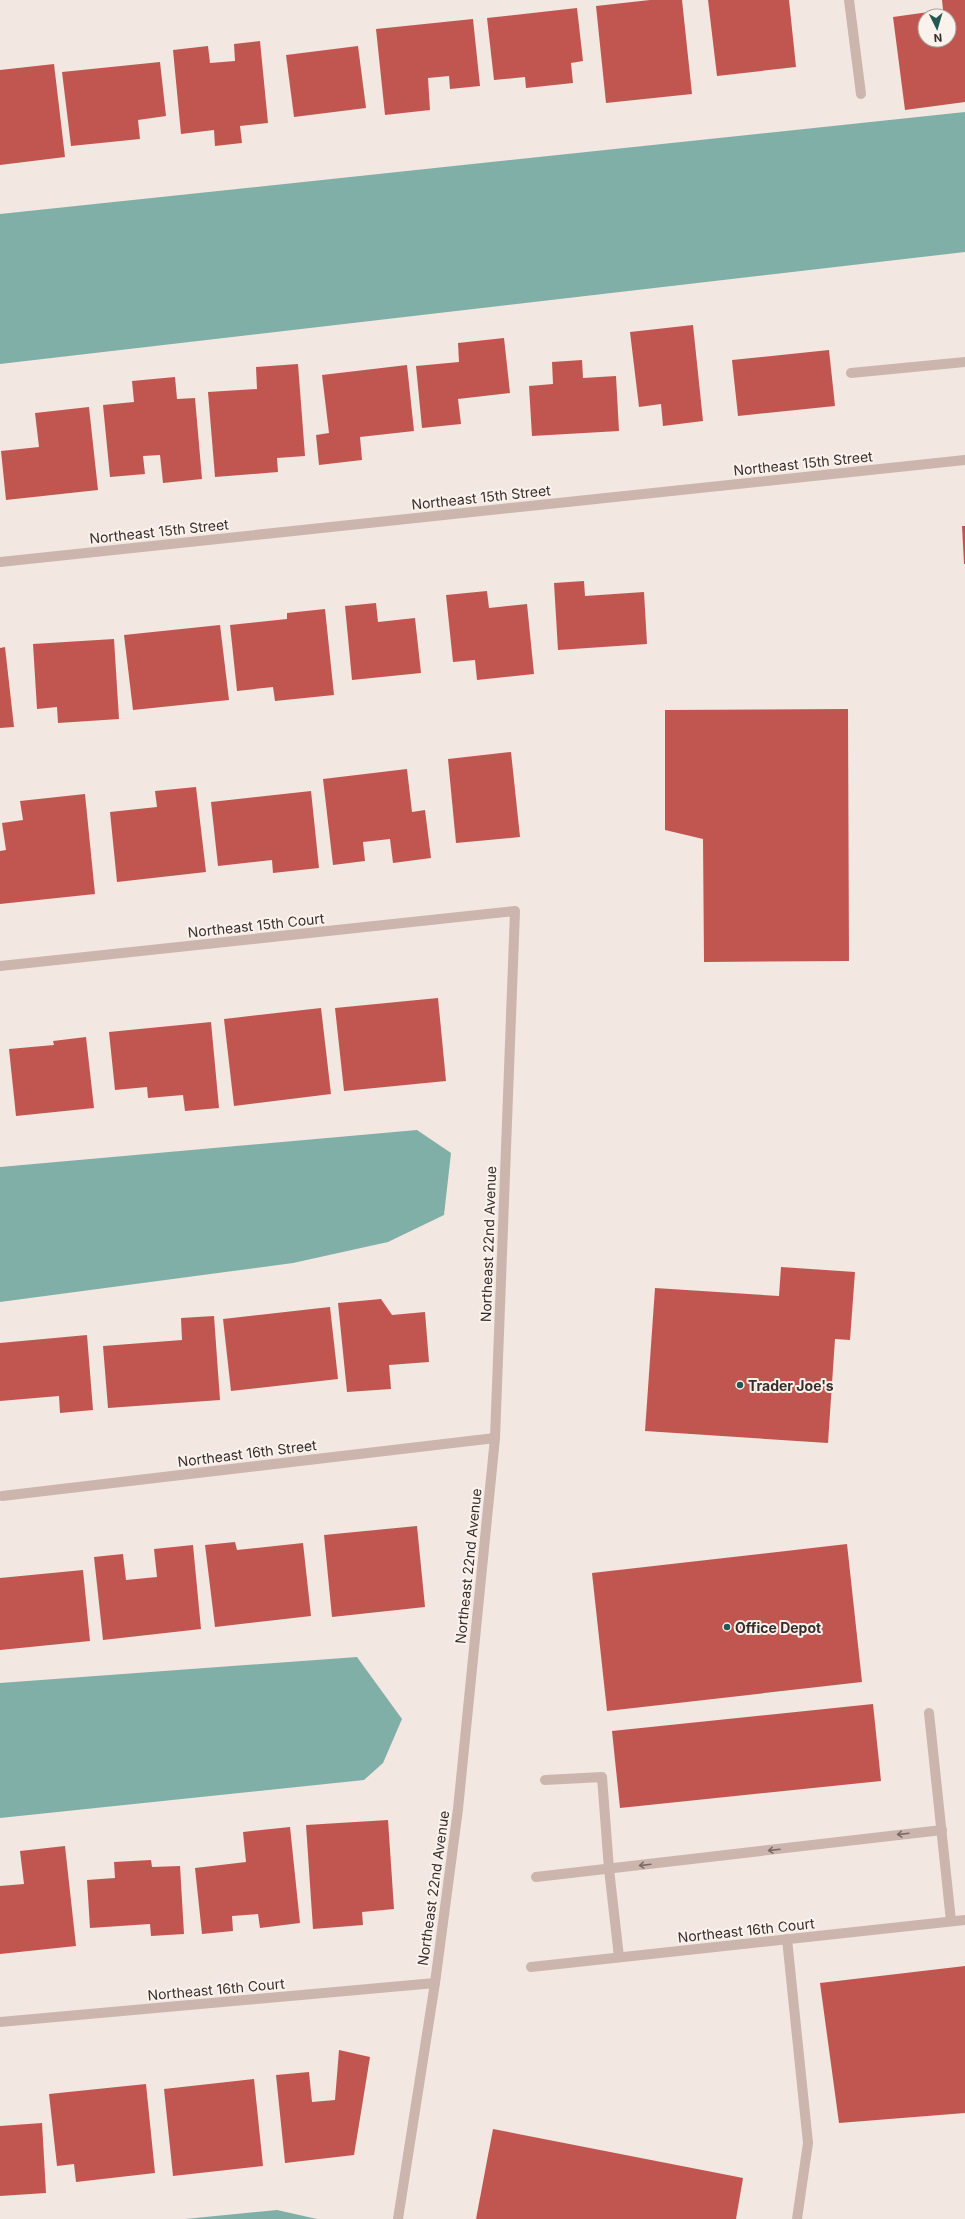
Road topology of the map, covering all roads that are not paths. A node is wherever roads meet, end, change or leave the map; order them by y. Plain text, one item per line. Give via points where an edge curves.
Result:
1 (849, 0) edge
2 (861, 94) dead end
3 (965, 362) edge
4 (851, 374) dead end
5 (965, 460) edge
6 (0, 562) edge
7 (515, 911) joint
8 (0, 966) edge
9 (495, 1438) junction
10 (2, 1496) dead end
11 (929, 1713) dead end
12 (545, 1780) dead end
13 (942, 1830) junction
14 (609, 1869) junction
15 (536, 1877) dead end
16 (965, 1920) edge
17 (951, 1921) junction
18 (787, 1939) junction
19 (619, 1957) junction
20 (531, 1967) dead end
21 (435, 1983) junction
22 (0, 2022) edge
23 (398, 2219) edge
24 (797, 2219) edge

1 - 2 street
3 - 4 street
5 - 6 street, Northeast 15th Street
7 - 8 street, Northeast 15th Court
7 - 9 street, Northeast 22nd Avenue
9 - 10 street, Northeast 16th Street
9 - 21 street, Northeast 22nd Avenue via 458,1809
11 - 13 street
12 - 14 street via 602,1777
13 -> 14 street
13 - 17 street
14 - 15 street
14 - 19 street
16 - 17 street, Northeast 16th Court
17 - 18 street, Northeast 16th Court
18 - 19 street, Northeast 16th Court
18 - 24 street via 808,2144
19 - 20 street, Northeast 16th Court
21 - 22 street, Northeast 16th Court
21 - 23 street, Northeast 22nd Avenue

